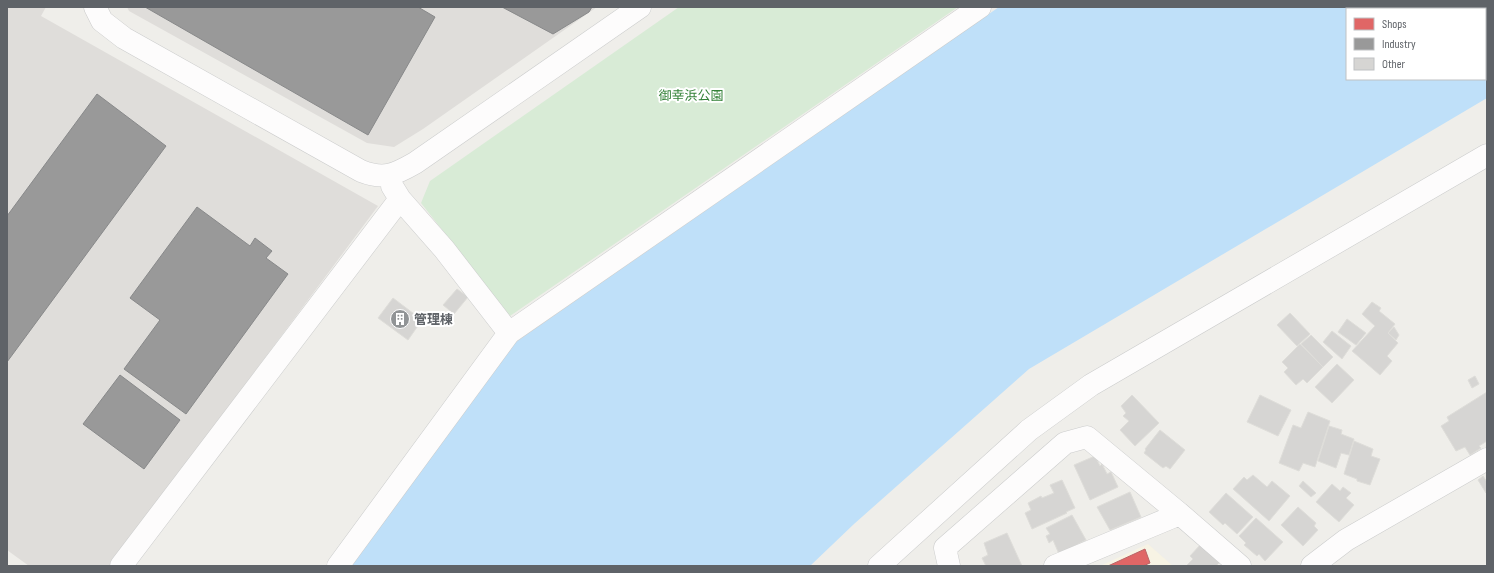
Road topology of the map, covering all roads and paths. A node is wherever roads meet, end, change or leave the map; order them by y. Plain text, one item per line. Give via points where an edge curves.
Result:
1 (95, 7) edge
2 (640, 7) edge
3 (980, 7) edge
4 (1487, 155) edge
5 (386, 177) junction
6 (400, 199) junction
7 (509, 333) junction
8 (1487, 459) edge
9 (1180, 514) junction
10 (121, 566) edge
11 (338, 566) edge
12 (879, 566) edge
13 (949, 566) edge
14 (1055, 566) edge
15 (1240, 566) edge
16 (1312, 566) edge

1 - 5 street via 102,21 124,38 361,171 372,176
2 - 5 street via 415,163
3 - 7 street
4 - 12 street via 1092,385 1030,430
5 - 6 street
6 - 7 street via 444,249
6 - 10 street
7 - 11 street
8 - 16 street via 1346,540
9 - 13 street via 1087,437 1065,443 945,548
9 - 14 street
9 - 15 street

